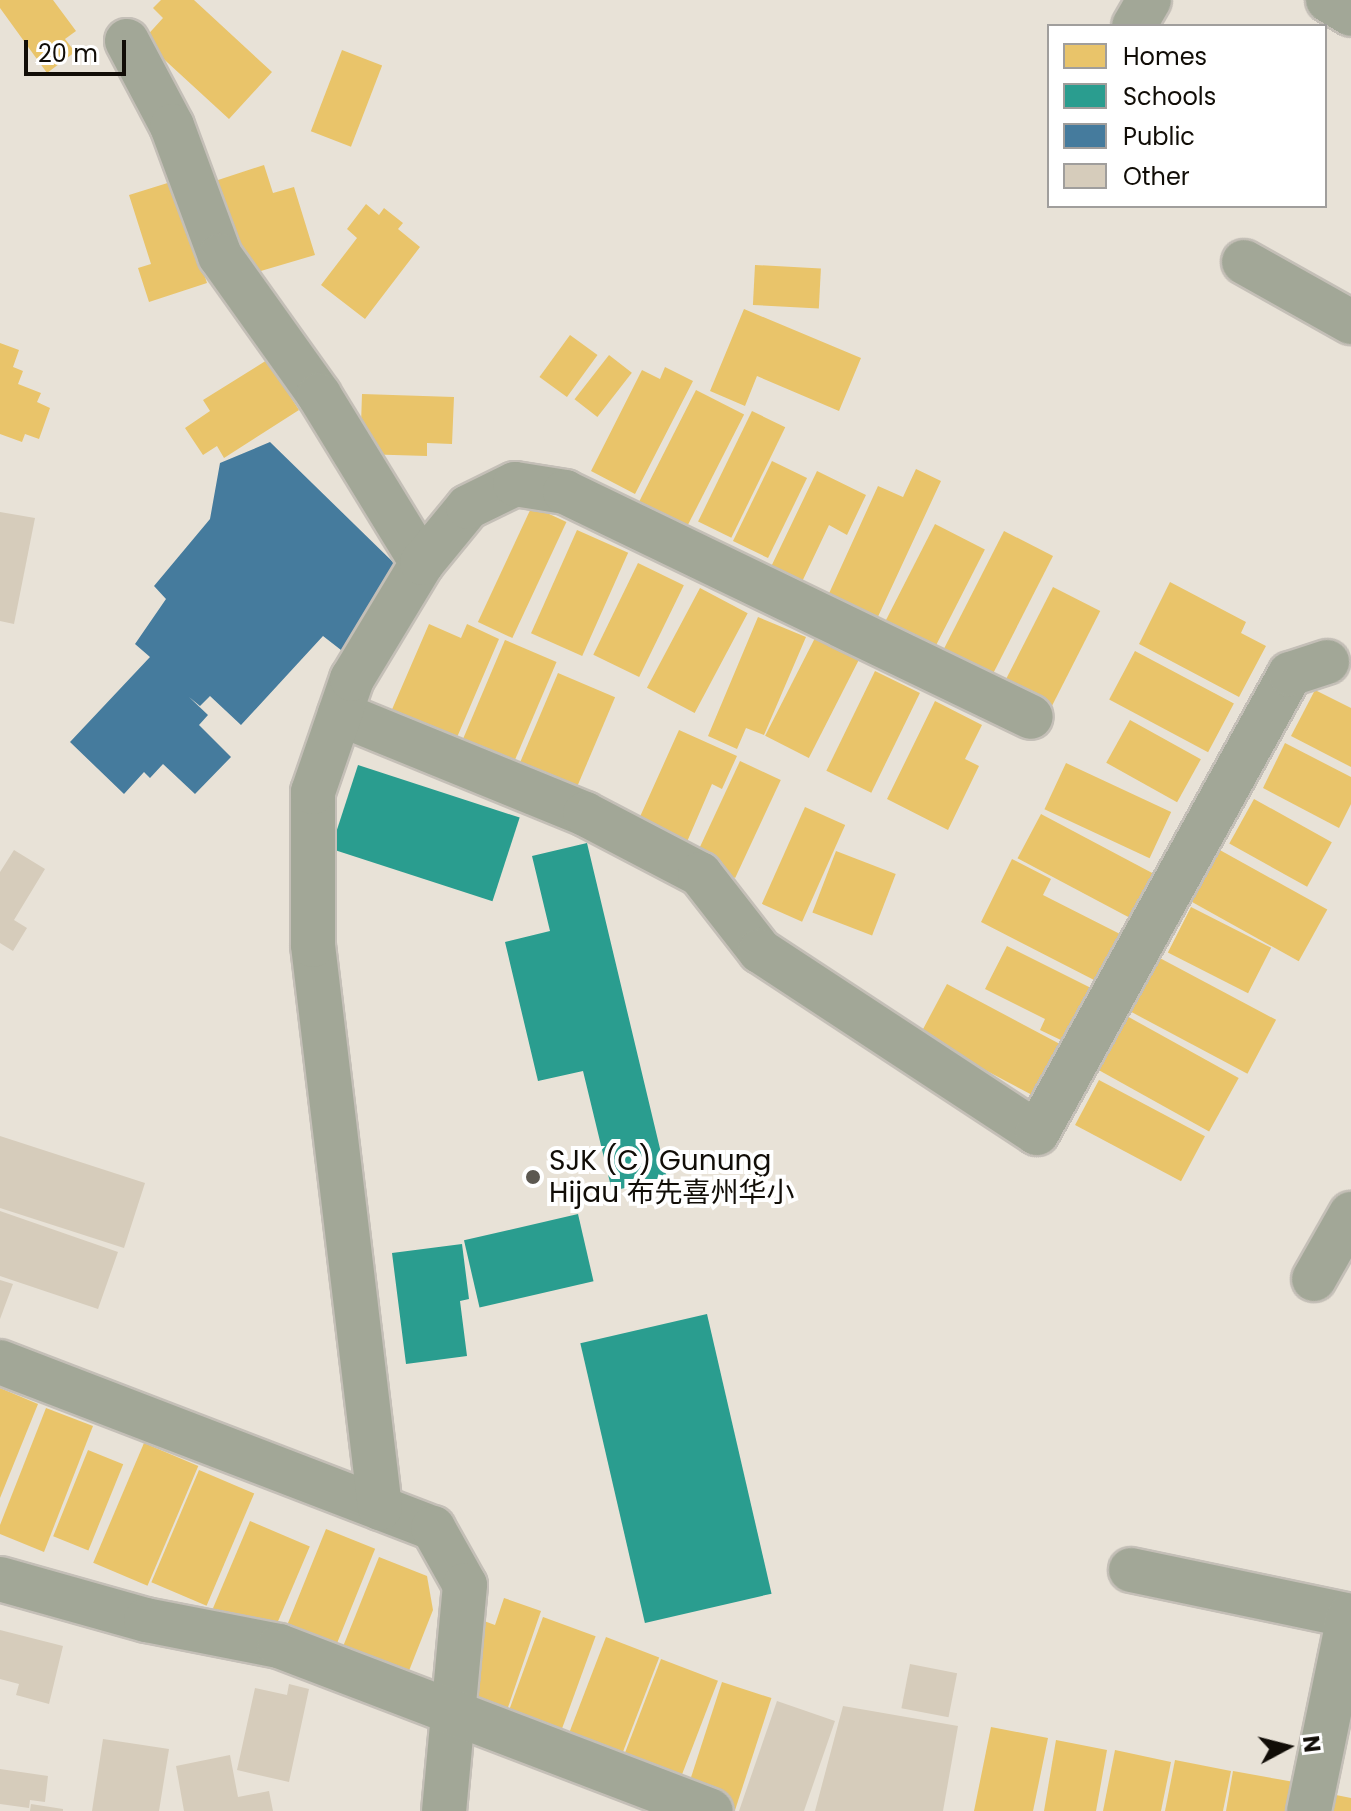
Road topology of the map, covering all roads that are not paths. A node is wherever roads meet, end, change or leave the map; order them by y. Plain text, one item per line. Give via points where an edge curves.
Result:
1 (1149, 0) edge
2 (1328, 0) edge
3 (1351, 14) edge
4 (1135, 24) edge
5 (127, 41) dead end
6 (1244, 262) dead end
7 (1351, 322) edge
8 (422, 563) junction
9 (1327, 662) dead end
10 (340, 714) junction
11 (1031, 717) dead end
12 (1351, 1214) edge
13 (1314, 1279) dead end
14 (0, 1362) edge
15 (380, 1508) junction
16 (1131, 1570) dead end
17 (0, 1579) edge
18 (1350, 1616) edge
19 (452, 1709) junction
20 (444, 1811) edge
21 (711, 1811) edge
22 (1309, 1811) edge

1 - 4 street
2 - 3 street
5 - 8 street via 172,126 220,256 319,395
6 - 7 street
8 - 10 street via 352,679
8 - 11 street via 468,507 515,484 565,492
9 - 10 street via 1290,674 1037,1133 760,951 700,874 585,814
10 - 15 street via 313,792 313,945
12 - 13 street
14 - 15 street
15 - 19 street via 433,1528 465,1585
16 - 18 street
17 - 19 street via 146,1620 279,1646
18 - 22 street
19 - 20 street
19 - 21 street

